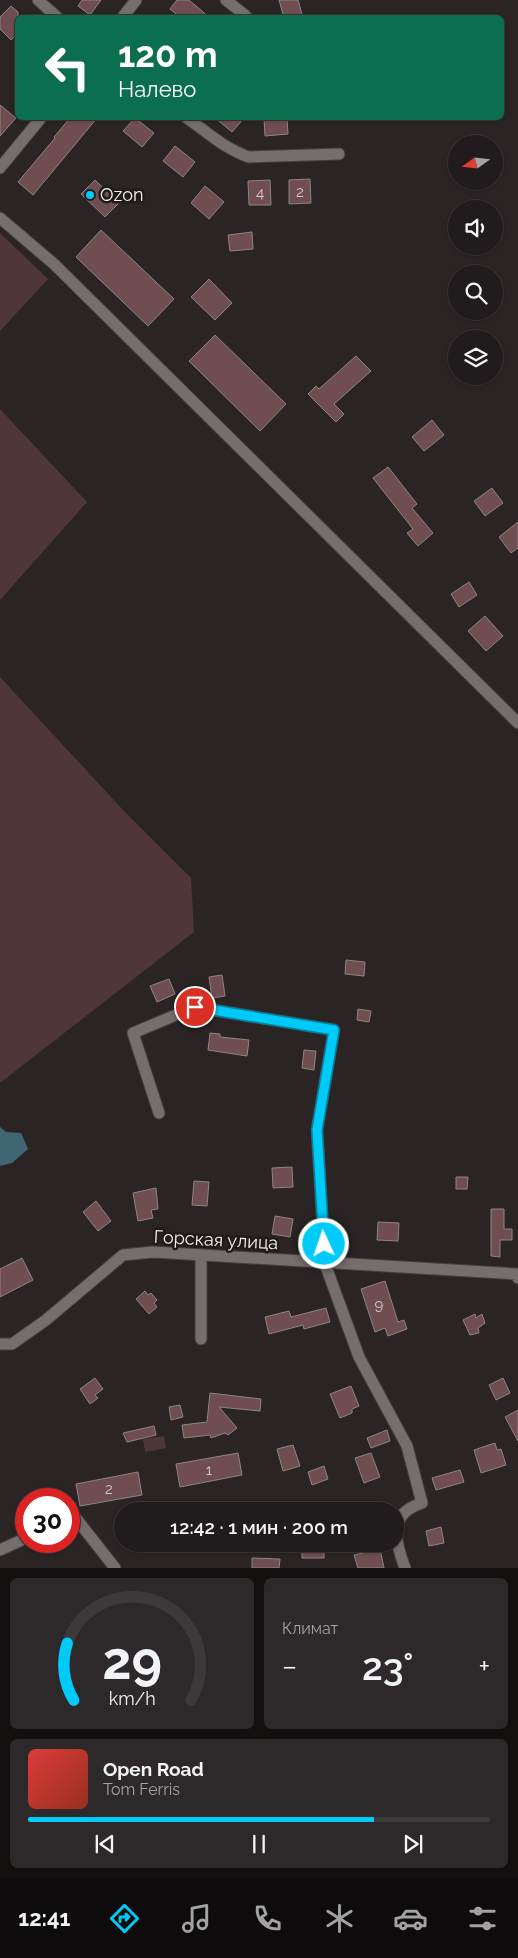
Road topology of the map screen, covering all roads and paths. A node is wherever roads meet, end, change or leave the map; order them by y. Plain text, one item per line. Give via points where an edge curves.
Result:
1 (38, 0) edge
2 (136, 0) edge
3 (226, 0) edge
4 (55, 15) edge
5 (124, 15) edge
6 (245, 15) edge
7 (39, 120) edge
8 (190, 120) edge
9 (339, 154) dead end
10 (0, 168) edge
11 (0, 218) edge
12 (518, 723) edge
13 (159, 1113) dead end
14 (202, 1256) junction
15 (325, 1264) junction
16 (518, 1275) edge
17 (201, 1339) dead end
18 (0, 1344) edge
19 (80, 1524) edge
20 (15, 1543) edge
21 (0, 1550) edge
22 (115, 1568) edge
23 (405, 1568) edge

1 - 4 street
2 - 5 street
3 - 6 street
7 - 10 street
8 - 9 street via 235,152 249,157
11 - 12 street via 54,264
13 - 15 street via 133,1033 195,1007 334,1030 317,1130
14 - 15 street, Горская улица
14 - 17 street
14 - 18 street, Горская улица via 153,1252 123,1254 46,1320 12,1344
15 - 16 street, Горская улица
15 - 23 street via 359,1357 407,1446 422,1503 409,1507 396,1529 398,1550
19 - 22 street
20 - 21 street

